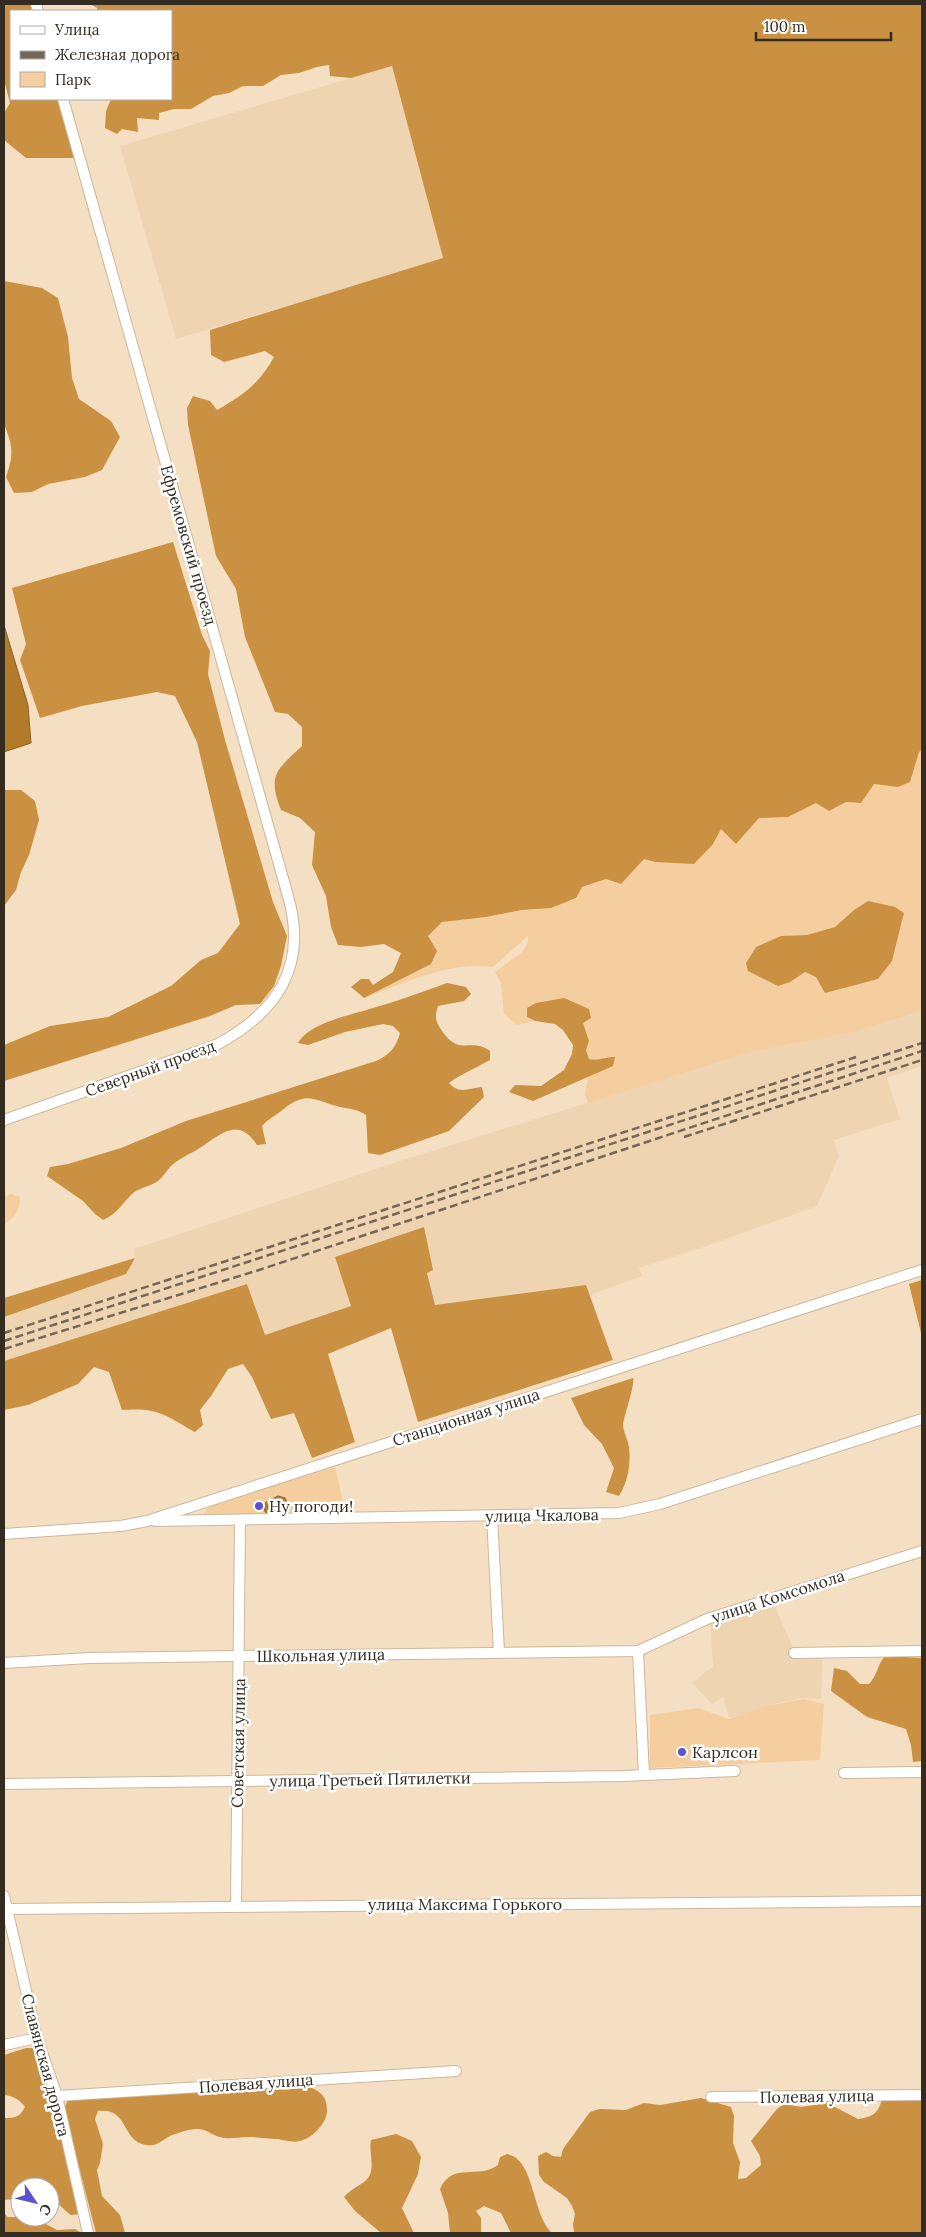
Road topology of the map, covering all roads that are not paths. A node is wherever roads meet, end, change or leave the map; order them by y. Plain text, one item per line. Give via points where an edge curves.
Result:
1 (63, 100) edge
2 (280, 991) joint
3 (4, 1120) edge
4 (922, 1270) edge
5 (922, 1419) edge
6 (195, 1504) junction
7 (492, 1516) junction
8 (240, 1520) junction
9 (147, 1521) junction
10 (196, 1521) junction
11 (4, 1534) edge
12 (922, 1551) edge
13 (638, 1651) junction
14 (499, 1652) junction
15 (922, 1652) edge
16 (794, 1653) dead end
17 (239, 1656) junction
18 (4, 1663) edge
19 (735, 1771) dead end
20 (922, 1772) edge
21 (844, 1773) dead end
22 (644, 1775) junction
23 (237, 1780) junction
24 (4, 1784) edge
25 (4, 1896) edge
26 (922, 1901) edge
27 (236, 1906) junction
28 (8, 1909) junction
29 (37, 2038) junction
30 (4, 2045) edge
31 (456, 2071) dead end
32 (922, 2095) edge
33 (57, 2096) junction
34 (711, 2097) dead end
35 (88, 2233) edge

1 - 2 street, Ефремовский проезд via 292,908 296,938 294,953
2 - 3 street, Северный проезд via 257,1019 216,1044
4 - 6 street, Станционная улица
5 - 7 street, улица Чкалова via 638,1510 598,1515
6 - 9 street, Станционная улица
6 - 10 street via 193,1515
7 - 8 street, улица Чкалова
7 - 14 street
8 - 10 street, улица Чкалова
8 - 17 street, Советская улица
9 - 10 street, улица Чкалова
9 - 11 street, Станционная улица via 114,1527
12 - 13 street, улица Комсомола via 707,1619
13 - 14 street, Школьная улица
13 - 22 street
14 - 17 street, Школьная улица
15 - 16 street
17 - 18 street, Школьная улица
17 - 23 street, Советская улица
19 - 22 street, улица Третьей Пятилетки
20 - 21 street
22 - 23 street, улица Третьей Пятилетки
23 - 24 street, улица Третьей Пятилетки
23 - 27 street, Советская улица
25 - 28 street, Славянская дорога
26 - 27 street, улица Максима Горького
27 - 28 street, улица Максима Горького
28 - 29 street, Славянская дорога
29 - 30 street
29 - 33 street, Славянская дорога
31 - 33 street, Полевая улица
32 - 34 street, Полевая улица
33 - 35 street, Славянская дорога

